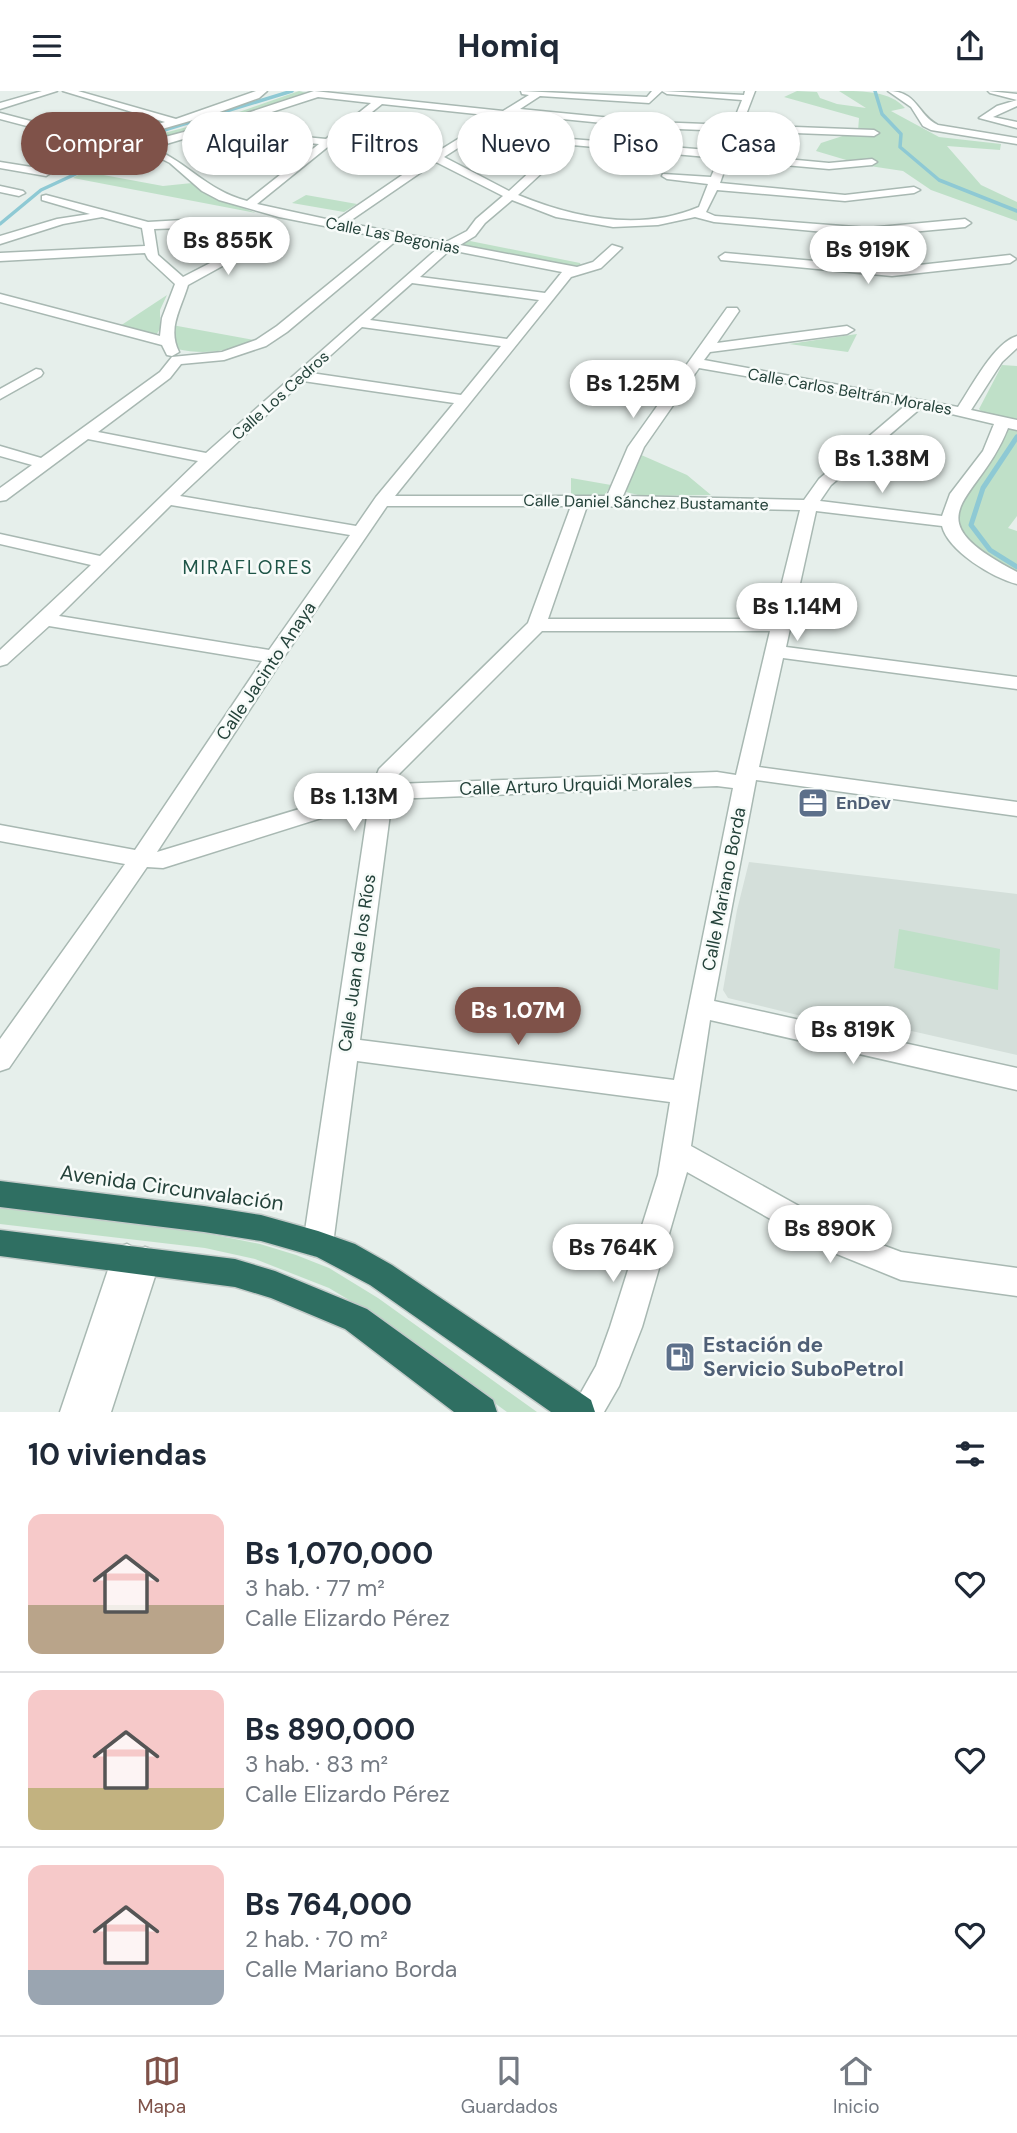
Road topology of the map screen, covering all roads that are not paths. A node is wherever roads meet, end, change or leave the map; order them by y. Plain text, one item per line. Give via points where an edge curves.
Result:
1 (52, 91) edge
2 (68, 91) edge
3 (261, 91) edge
4 (520, 91) edge
5 (657, 91) edge
6 (667, 91) edge
7 (893, 91) edge
8 (993, 91) edge
9 (320, 92) edge
10 (568, 93) edge
11 (537, 94) junction
12 (748, 95) edge
13 (1017, 97) edge
14 (379, 102) junction
15 (1017, 103) edge
16 (0, 106) edge
17 (260, 112) edge
18 (366, 112) edge
19 (508, 112) joint
20 (742, 112) edge
21 (0, 116) edge
22 (575, 118) edge
23 (174, 121) junction
24 (21, 122) edge
25 (168, 123) edge
26 (0, 124) edge
27 (1017, 125) edge
28 (697, 127) edge
29 (21, 130) edge
30 (800, 131) edge
31 (874, 133) dead end
32 (182, 135) edge
33 (1017, 141) edge
34 (575, 143) edge
35 (327, 144) edge
36 (697, 153) edge
37 (443, 159) edge
38 (872, 162) dead end
39 (800, 163) edge
40 (0, 165) edge
41 (182, 167) edge
42 (21, 169) edge
43 (191, 175) edge
44 (409, 175) edge
45 (532, 175) edge
46 (668, 175) edge
47 (718, 175) edge
48 (715, 183) junction
49 (0, 189) edge
50 (914, 190) dead end
51 (19, 193) dead end
52 (46, 198) dead end
53 (511, 198) junction
54 (249, 205) junction
55 (700, 211) junction
56 (348, 217) junction
57 (124, 218) junction
58 (965, 223) dead end
59 (337, 225) junction
60 (148, 226) junction
61 (6, 233) edge
62 (394, 236) junction
63 (467, 237) junction
64 (0, 240) edge
65 (447, 246) junction
66 (616, 248) dead end
67 (152, 249) junction
68 (878, 251) junction
69 (0, 257) edge
70 (725, 257) dead end
71 (1010, 258) dead end
72 (597, 265) junction
73 (573, 270) junction
74 (409, 279) junction
75 (182, 283) junction
76 (547, 297) junction
77 (0, 298) edge
78 (732, 311) dead end
79 (360, 323) junction
80 (847, 330) dead end
81 (1017, 341) edge
82 (165, 342) junction
83 (508, 343) junction
84 (708, 348) junction
85 (224, 356) junction
86 (997, 359) junction
87 (177, 360) junction
88 (1017, 362) edge
89 (697, 363) junction
90 (233, 368) dead end
91 (36, 373) dead end
92 (301, 376) junction
93 (0, 395) edge
94 (464, 400) junction
95 (919, 402) junction
96 (962, 412) junction
97 (1010, 423) edge
98 (86, 433) junction
99 (0, 451) edge
100 (209, 458) junction
101 (44, 464) junction
102 (0, 496) edge
103 (167, 499) junction
104 (581, 500) junction
105 (382, 501) junction
106 (613, 501) junction
107 (808, 505) junction
108 (951, 522) junction
109 (360, 532) junction
110 (0, 539) edge
111 (102, 562) junction
112 (1017, 579) edge
113 (47, 620) junction
114 (537, 625) junction
115 (781, 625) junction
116 (775, 651) junction
117 (274, 657) junction
118 (0, 660) edge
119 (1017, 683) edge
120 (746, 777) junction
121 (382, 792) junction
122 (1017, 809) edge
123 (0, 833) edge
124 (141, 859) junction
125 (700, 1008) junction
126 (345, 1049) junction
127 (0, 1060) edge
128 (1017, 1079) edge
129 (685, 1093) junction
130 (676, 1152) junction
131 (0, 1194) edge
132 (0, 1243) edge
133 (318, 1244) junction
134 (136, 1259) junction
135 (1017, 1282) edge
136 (76, 1412) edge
137 (95, 1412) edge
138 (481, 1412) edge
139 (579, 1412) edge
140 (586, 1412) edge

1 - 16 street
2 - 23 street
3 - 23 street via 211,112
4 - 11 street
5 - 10 street via 649,100
6 - 12 street
7 - 33 street via 914,104 927,124
8 - 13 street
9 - 14 street
9 - 17 street
10 - 11 street
11 - 19 street
12 - 20 street
14 - 18 street
14 - 19 street
15 - 27 street via 984,118
21 - 24 street
22 - 28 street
23 - 25 street
26 - 29 street
30 - 31 street
32 - 41 street, Calle Las Begonias via 145,148
34 - 36 street
35 - 54 street
37 - 53 street
38 - 39 street
40 - 42 street
43 - 54 street, Calle Las Begonias via 216,195
44 - 56 street
45 - 53 street, Calle Los Cedros
46 - 48 street via 664,181
47 - 48 street
48 - 50 street via 845,198
48 - 55 street
49 - 51 street
52 - 57 street
53 - 55 street via 552,214 593,222 651,222
53 - 63 street, Calle Los Cedros
54 - 59 street, Calle Las Begonias
55 - 68 street via 714,219
56 - 59 street
56 - 63 street, Calle Las Begonias
57 - 60 street
57 - 61 street via 86,217
58 - 68 street
59 - 62 street, Calle Las Begonias
60 - 67 street
60 - 75 street via 183,224 258,243
61 - 64 street
62 - 65 street, Calle Las Begonias
62 - 85 street via 282,329 261,343
63 - 65 street, Calle Los Cedros
63 - 72 street, Calle Las Begonias
65 - 73 street, Calle Las Begonias
65 - 74 street, Calle Los Cedros
66 - 72 street
67 - 69 street
67 - 75 street via 159,264
68 - 70 street
68 - 71 street via 892,272
72 - 73 street
73 - 76 street, Calle Jacinto Anaya
74 - 76 street
74 - 79 street, Calle Los Cedros
75 - 82 street via 164,332
76 - 83 street, Calle Jacinto Anaya
77 - 82 street
78 - 84 street
79 - 83 street
79 - 92 street, Calle Los Cedros
80 - 84 street
81 - 86 street
82 - 87 street
83 - 94 street, Calle Jacinto Anaya
84 - 89 street
85 - 87 street
85 - 90 street
86 - 88 street
86 - 96 street
87 - 98 street via 165,375
89 - 95 street, Calle Carlos Beltrán Morales
89 - 106 street via 636,447
91 - 93 street
92 - 94 street
92 - 100 street, Calle Los Cedros
94 - 105 street, Calle Jacinto Anaya
95 - 96 street, Calle Carlos Beltrán Morales
95 - 107 street, Calle Mariano Borda via 825,482
96 - 97 street, Calle Carlos Beltrán Morales
97 - 108 street via 951,506
98 - 100 street
98 - 101 street
99 - 101 street
100 - 103 street, Calle Los Cedros
101 - 102 street
103 - 109 street
103 - 111 street, Calle Los Cedros
104 - 105 street, Calle Daniel Sánchez Bustamante
104 - 106 street, Calle Daniel Sánchez Bustamante
104 - 114 street, Calle Juan de los Ríos
105 - 109 street, Calle Jacinto Anaya
106 - 107 street, Calle Daniel Sánchez Bustamante
107 - 108 street, Calle Daniel Sánchez Bustamante
107 - 115 street, Calle Mariano Borda
108 - 112 street via 956,539 976,557
109 - 117 street, Calle Jacinto Anaya
110 - 111 street
111 - 113 street, Calle Los Cedros
113 - 117 street
113 - 118 street, Calle Los Cedros
114 - 115 street
114 - 121 street, Calle Juan de los Ríos via 387,774
115 - 116 street, Calle Mariano Borda
116 - 119 street
116 - 120 street, Calle Mariano Borda
117 - 124 street, Calle Jacinto Anaya
120 - 121 street, Calle Arturo Urquidi Morales
120 - 122 street, Calle Arturo Urquidi Morales
120 - 125 street, Calle Mariano Borda
121 - 124 street, Calle Arturo Urquidi Morales via 163,860
121 - 126 street, Calle Juan de los Ríos
123 - 124 street, Calle Arturo Urquidi Morales
124 - 127 street, Calle Jacinto Anaya
125 - 128 street
125 - 129 street, Calle Mariano Borda
126 - 129 street
126 - 133 street, Calle Juan de los Ríos
129 - 130 street, Calle Mariano Borda
130 - 135 street via 832,1239 901,1266
130 - 140 street, Calle Mariano Borda via 626,1327 608,1375
131 - 133 highway, Avenida Circunvalación via 204,1219
132 - 134 highway
133 - 139 highway, Avenida Circunvalación via 381,1275
134 - 136 street
134 - 137 street
134 - 138 highway via 235,1273 315,1300 356,1319

